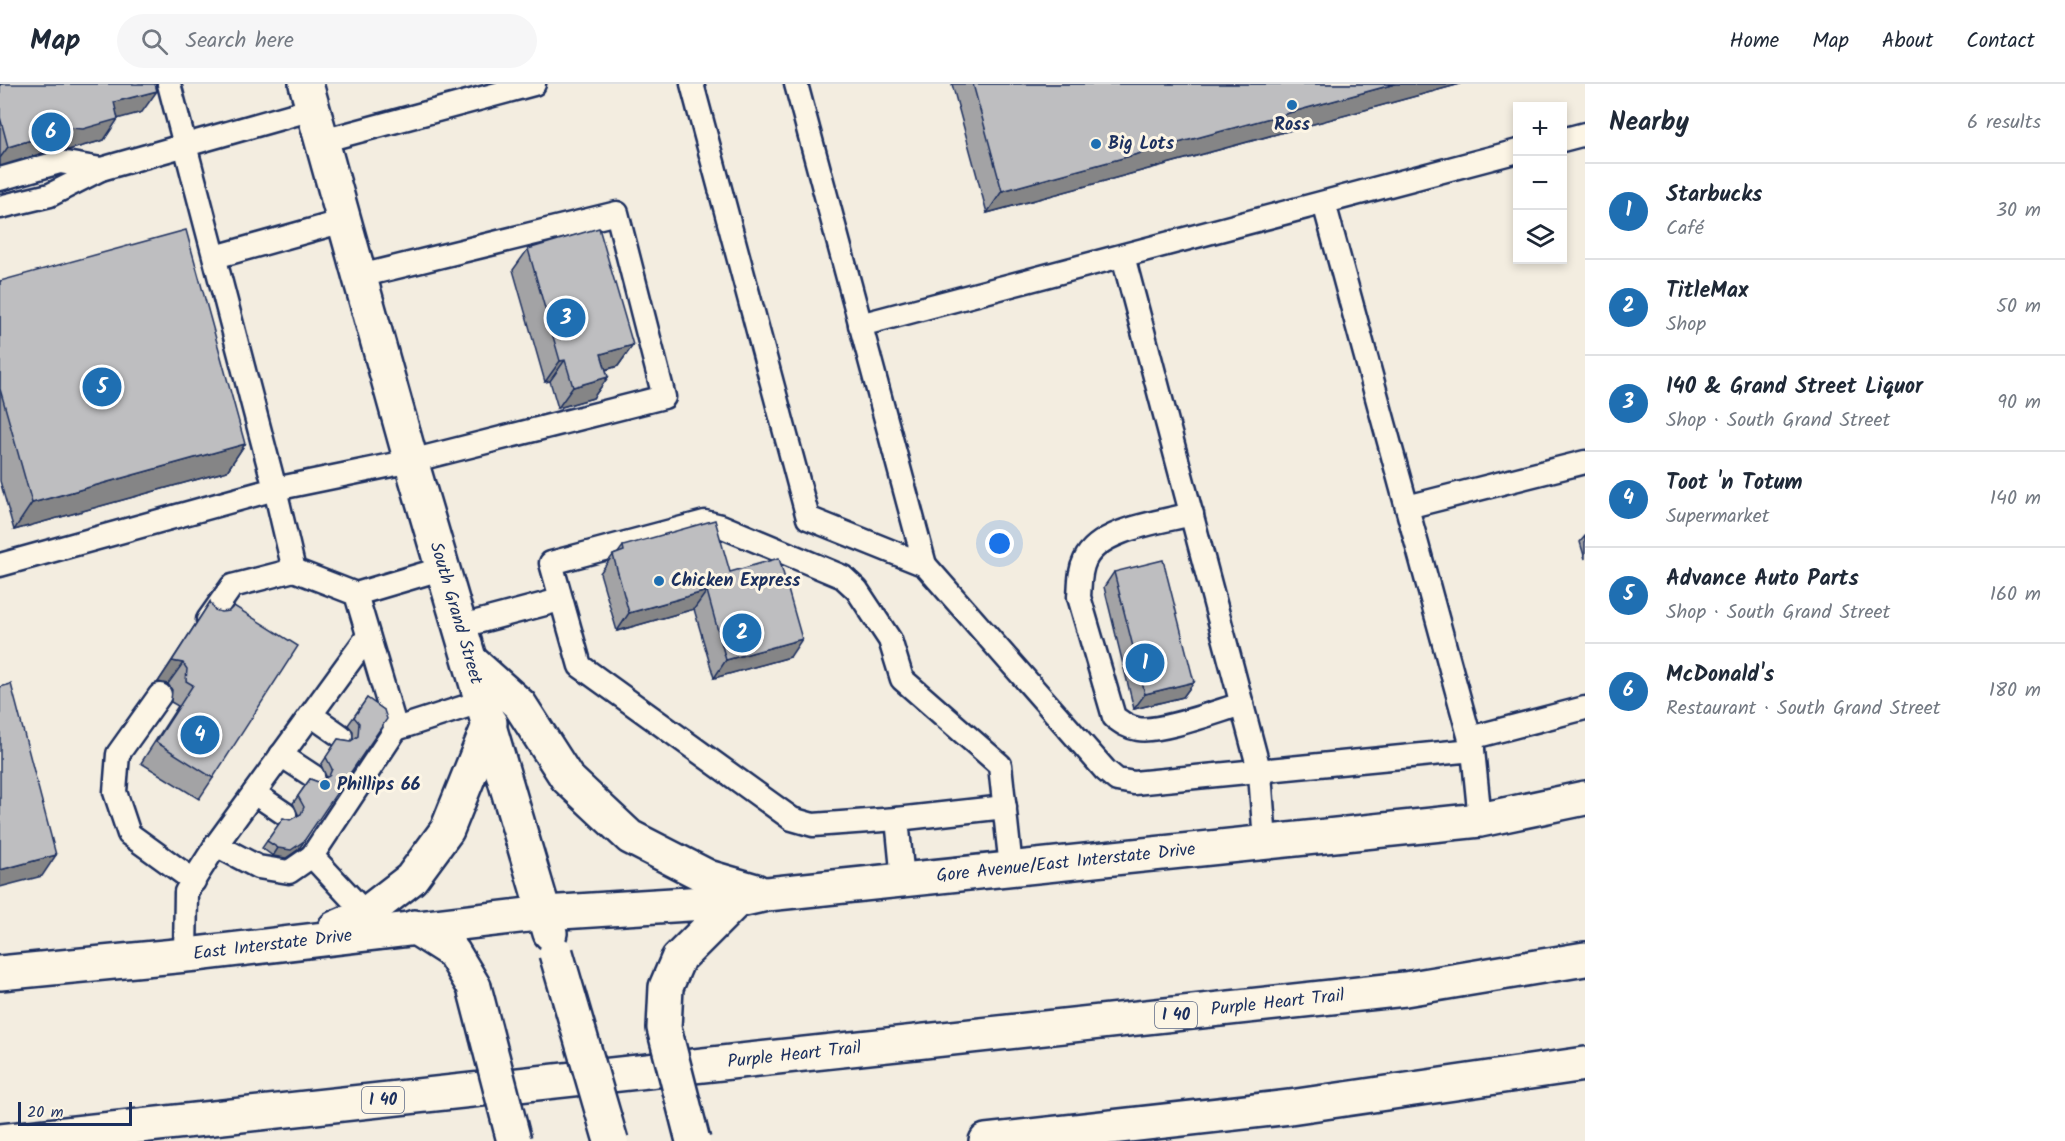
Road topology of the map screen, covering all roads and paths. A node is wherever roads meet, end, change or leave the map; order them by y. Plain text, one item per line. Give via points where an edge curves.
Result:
1 (169, 84) edge
2 (534, 84) edge
3 (692, 84) edge
4 (796, 84) edge
5 (310, 96) edge
6 (1585, 134) edge
7 (1567, 139) edge
8 (322, 141) junction
9 (185, 145) junction
10 (1513, 152) edge
11 (101, 169) junction
12 (0, 179) edge
13 (1324, 203) junction
14 (0, 207) edge
15 (344, 221) junction
16 (207, 230) junction
17 (184, 236) edge
18 (1124, 256) junction
19 (215, 257) junction
20 (360, 276) junction
21 (860, 325) junction
22 (411, 461) junction
23 (1585, 462) edge
24 (275, 489) junction
25 (1407, 507) junction
26 (1192, 514) junction
27 (0, 565) edge
28 (924, 565) junction
29 (444, 568) junction
30 (294, 570) junction
31 (356, 594) junction
32 (561, 600) junction
33 (208, 620) edge
34 (462, 626) junction
35 (368, 636) junction
36 (473, 663) junction
37 (160, 695) dead end
38 (1242, 705) junction
39 (1585, 708) edge
40 (487, 712) junction
41 (311, 715) junction
42 (396, 729) junction
43 (341, 736) dead end
44 (1472, 744) junction
45 (281, 755) junction
46 (1260, 773) junction
47 (313, 776) dead end
48 (254, 793) junction
49 (1585, 798) edge
50 (1005, 807) junction
51 (285, 814) dead end
52 (897, 819) junction
53 (1480, 820) junction
54 (1265, 842) junction
55 (315, 843) junction
56 (216, 845) junction
57 (1011, 868) junction
58 (903, 880) junction
59 (194, 881) junction
60 (751, 897) junction
61 (545, 913) junction
62 (366, 914) junction
63 (414, 927) junction
64 (308, 940) junction
65 (185, 955) junction
66 (1585, 959) edge
67 (0, 973) edge
68 (1585, 1064) edge
69 (1, 1141) edge
70 (514, 1141) edge
71 (610, 1141) edge
72 (693, 1141) edge
73 (986, 1141) edge

1 - 9 lane
2 - 8 lane
3 - 28 lane via 808,518
4 - 21 lane
5 - 8 main road, South Grand Street
5 - 9 lane
6 - 7 lane
8 - 15 main road, South Grand Street
9 - 11 lane
9 - 16 lane
10 - 13 lane
11 - 12 lane via 60,162
11 - 14 lane via 50,195
13 - 18 lane
13 - 25 lane
15 - 19 lane
15 - 20 main road, South Grand Street
16 - 17 lane
16 - 19 lane
18 - 21 lane
18 - 26 lane
19 - 24 lane
20 - 22 main road, South Grand Street
20 - 22 lane via 616,213 663,397
21 - 28 lane
22 - 24 lane
22 - 29 main road, South Grand Street
23 - 25 lane
24 - 27 lane
24 - 30 lane
25 - 44 lane
26 - 38 lane
26 - 38 lane via 1109,536 1095,546 1085,560 1079,597 1111,709 1124,726 1156,728
28 - 46 lane via 1117,780 1134,783
29 - 31 lane
29 - 34 main road, South Grand Street
30 - 31 lane
30 - 33 lane via 232,586
31 - 35 lane
32 - 34 lane
32 - 50 lane via 551,563 705,522 843,577 857,590 890,640 902,679 1000,765
32 - 52 lane via 580,666 792,819 813,825
34 - 36 main road, South Grand Street
35 - 41 lane
35 - 42 lane
36 - 40 main road, South Grand Street
36 - 60 main road via 520,705 567,778 630,837
37 - 59 lane via 118,754 114,792 129,834
38 - 46 lane
39 - 44 lane
40 - 42 lane
40 - 61 main road, South Grand Street
40 - 62 main road via 447,830 411,879
41 - 43 lane
41 - 45 lane
42 - 55 lane via 371,756
44 - 46 lane
44 - 53 lane
45 - 47 lane
45 - 48 lane
46 - 54 lane
48 - 51 lane
48 - 56 lane
49 - 53 main road, Gore Avenue/East Interstate Drive
50 - 52 lane
50 - 57 lane
52 - 58 lane
53 - 54 main road, Gore Avenue/East Interstate Drive
54 - 57 main road, Gore Avenue/East Interstate Drive
55 - 56 lane via 289,872 258,867
55 - 62 lane
56 - 59 lane
57 - 58 main road, Gore Avenue/East Interstate Drive
58 - 60 main road, Gore Avenue/East Interstate Drive
59 - 65 lane via 186,892
60 - 61 main road, Gore Avenue/East Interstate Drive
60 - 72 main road, bridge via 678,959 666,987 664,1028
61 - 63 main road, East Interstate Drive
61 - 71 main road, South Grand Street, bridge
62 - 64 main road
63 - 64 main road, East Interstate Drive
63 - 70 main road, bridge via 453,952 474,987
64 - 65 main road, East Interstate Drive
65 - 67 main road, East Interstate Drive
66 - 69 main road, Purple Heart Trail / I 40 via 1394,990
68 - 73 main road via 1290,1107

